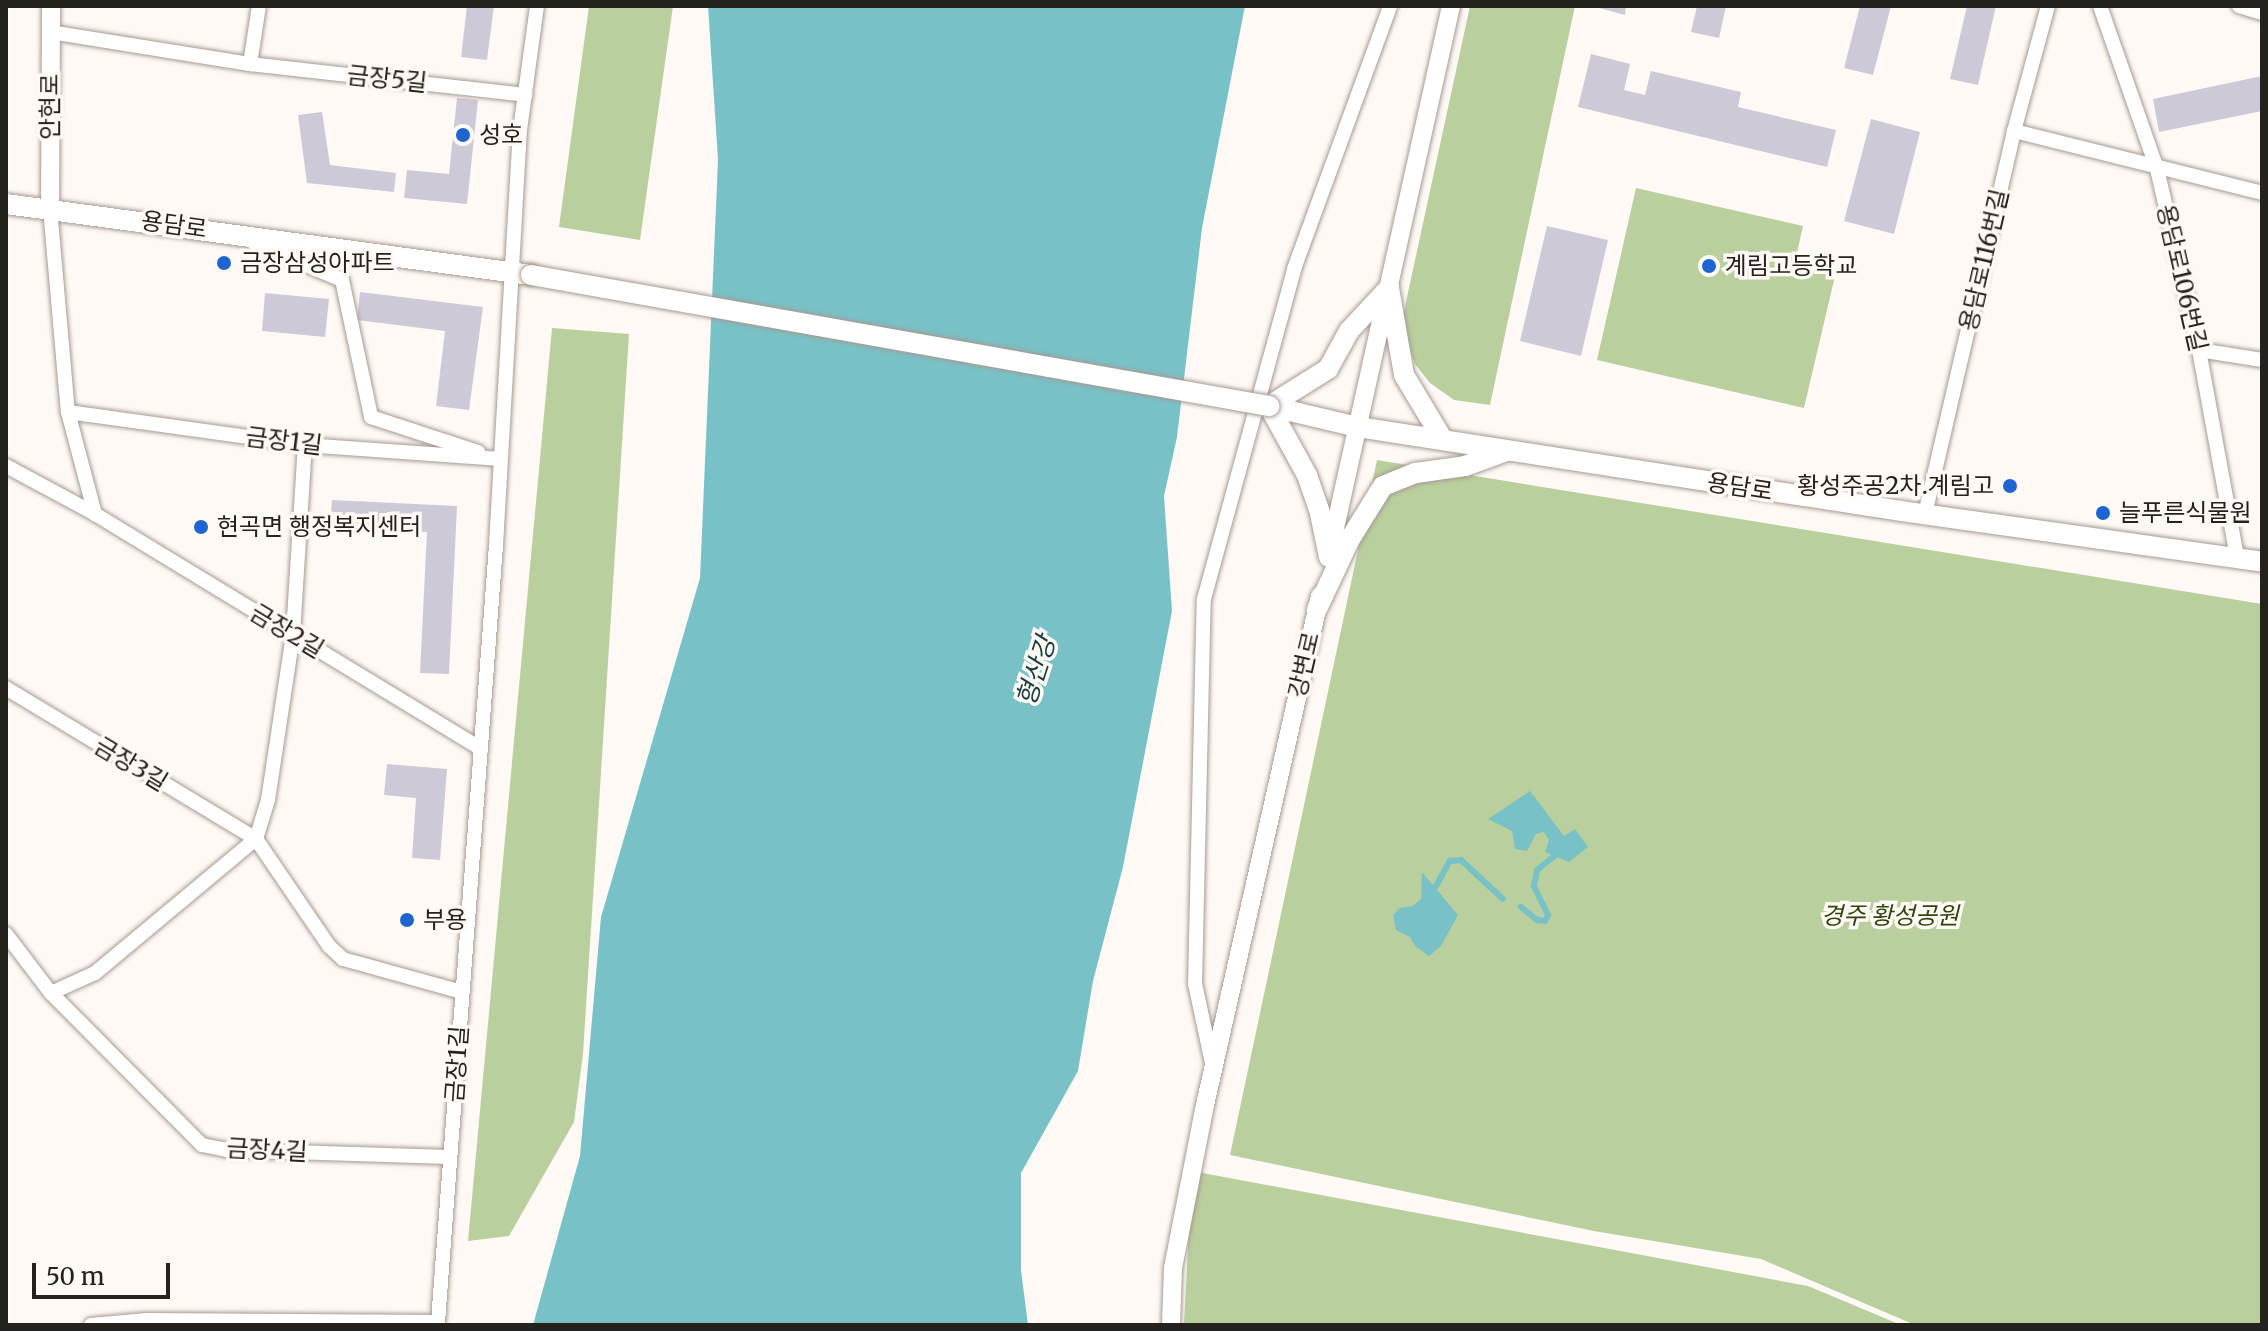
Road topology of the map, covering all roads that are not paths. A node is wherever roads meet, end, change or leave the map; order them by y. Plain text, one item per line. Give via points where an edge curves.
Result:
1 (51, 6) edge
2 (259, 6) edge
3 (537, 6) edge
4 (1390, 6) edge
5 (1451, 6) edge
6 (2048, 6) edge
7 (2100, 6) edge
8 (2239, 6) edge
9 (2262, 13) edge
10 (50, 32) junction
11 (250, 64) junction
12 (525, 95) junction
13 (2014, 131) junction
14 (2157, 169) junction
15 (2262, 193) edge
16 (6, 204) edge
17 (50, 208) junction
18 (230, 233) junction
19 (522, 274) junction
20 (1389, 288) junction
21 (2199, 350) junction
22 (2262, 360) edge
23 (1269, 406) junction
24 (68, 412) junction
25 (1358, 427) junction
26 (1443, 440) junction
27 (305, 445) junction
28 (1508, 450) junction
29 (501, 459) junction
30 (6, 466) edge
31 (95, 514) junction
32 (1925, 514) junction
33 (1329, 557) junction
34 (2237, 558) junction
35 (2262, 562) edge
36 (1317, 609) junction
37 (293, 634) junction
38 (6, 688) edge
39 (480, 748) junction
40 (256, 839) junction
41 (6, 934) edge
42 (462, 992) junction
43 (51, 993) junction
44 (1214, 1068) junction
45 (450, 1157) junction
46 (91, 1325) edge
47 (1171, 1325) edge

1 - 10 street, 안현로
2 - 11 street
3 - 12 street, 금장1길
4 - 44 street via 1294,269 1204,599 1195,984
5 - 20 street, 강변로
6 - 13 street, 용담로116번길
7 - 14 street, 용담로106번길
8 - 9 street
10 - 11 street, 금장5길
10 - 17 street, 안현로
11 - 12 street, 금장5길
12 - 19 street, 금장1길
13 - 14 street
13 - 32 street, 용담로116번길
14 - 15 street
14 - 21 street, 용담로106번길
16 - 17 main road, 용담로
17 - 18 main road, 용담로
17 - 24 street
18 - 19 main road, 용담로
18 - 29 street via 342,280 371,417
19 - 23 main road, 용담로, bridge
19 - 29 street, 금장1길
20 - 23 main road via 1349,331 1328,369
20 - 25 street, 강변로
20 - 26 main road via 1404,375
21 - 22 street
21 - 34 street, 용담로106번길
23 - 25 main road, 용담로
23 - 33 main road via 1307,475
24 - 27 street, 금장1길
24 - 31 street
25 - 26 main road, 용담로
25 - 33 street, 강변로
26 - 28 main road, 용담로
27 - 29 street, 금장1길
27 - 37 street
28 - 32 main road, 용담로
28 - 36 main road via 1383,486 1350,539
29 - 39 street, 금장1길
30 - 31 street, 금장2길
31 - 37 street, 금장2길
32 - 34 main road, 용담로
33 - 36 street, 강변로
34 - 35 main road, 용담로
36 - 44 street, 강변로
37 - 39 street, 금장2길
37 - 40 street via 268,800
38 - 40 street, 금장3길
39 - 42 street, 금장1길
40 - 42 street, 금장3길 via 343,959
40 - 43 street via 95,973
41 - 43 street, 금장4길
42 - 45 street, 금장1길
43 - 45 street, 금장4길 via 202,1145
44 - 47 street, 강변로 via 1173,1268
45 - 46 street, 금장1길 via 438,1322 147,1320

